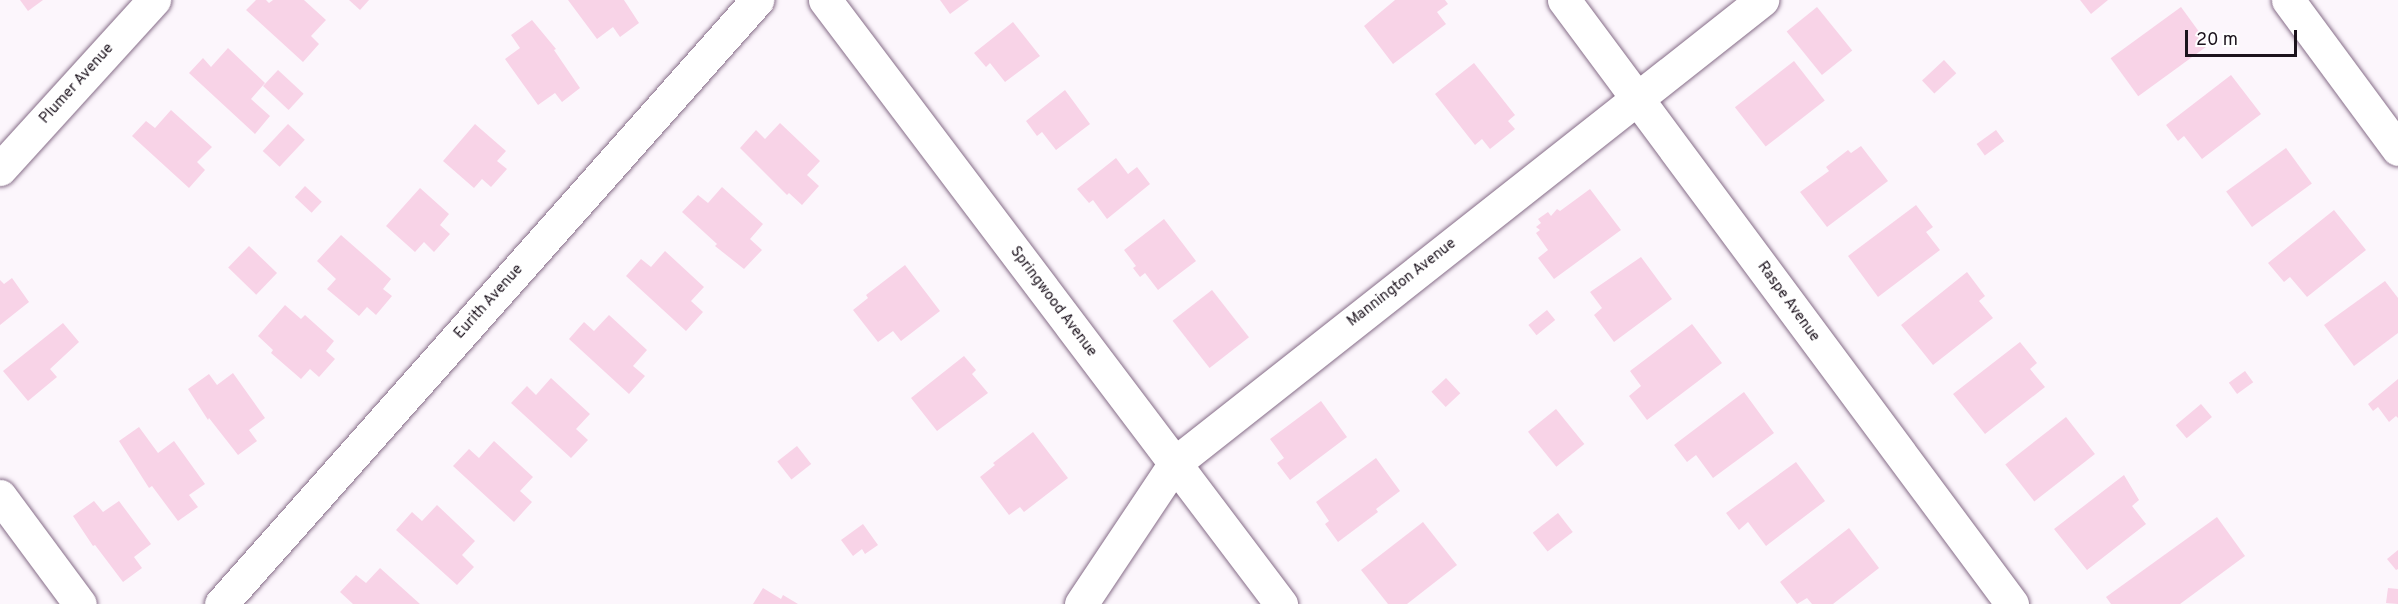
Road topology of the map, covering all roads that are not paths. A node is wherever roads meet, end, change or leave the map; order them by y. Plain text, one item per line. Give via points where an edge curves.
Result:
1 (154, 0) edge
2 (757, 0) edge
3 (825, 0) edge
4 (1564, 0) edge
5 (1762, 0) edge
6 (2288, 0) edge
7 (1637, 96) junction
8 (2398, 149) edge
9 (0, 169) edge
10 (1175, 463) junction
11 (0, 495) edge
12 (80, 604) edge
13 (221, 604) edge
14 (1081, 604) edge
15 (1281, 604) edge
16 (2012, 604) edge

1 - 9 street, Plumer Avenue
2 - 13 street, Eurith Avenue
3 - 10 street, Springwood Avenue
4 - 7 street, Raspe Avenue
5 - 7 street, Mannington Avenue
6 - 8 street
7 - 10 street, Mannington Avenue
7 - 16 street, Raspe Avenue
10 - 14 street, Mannington Avenue
10 - 15 street, Springwood Avenue
11 - 12 street

